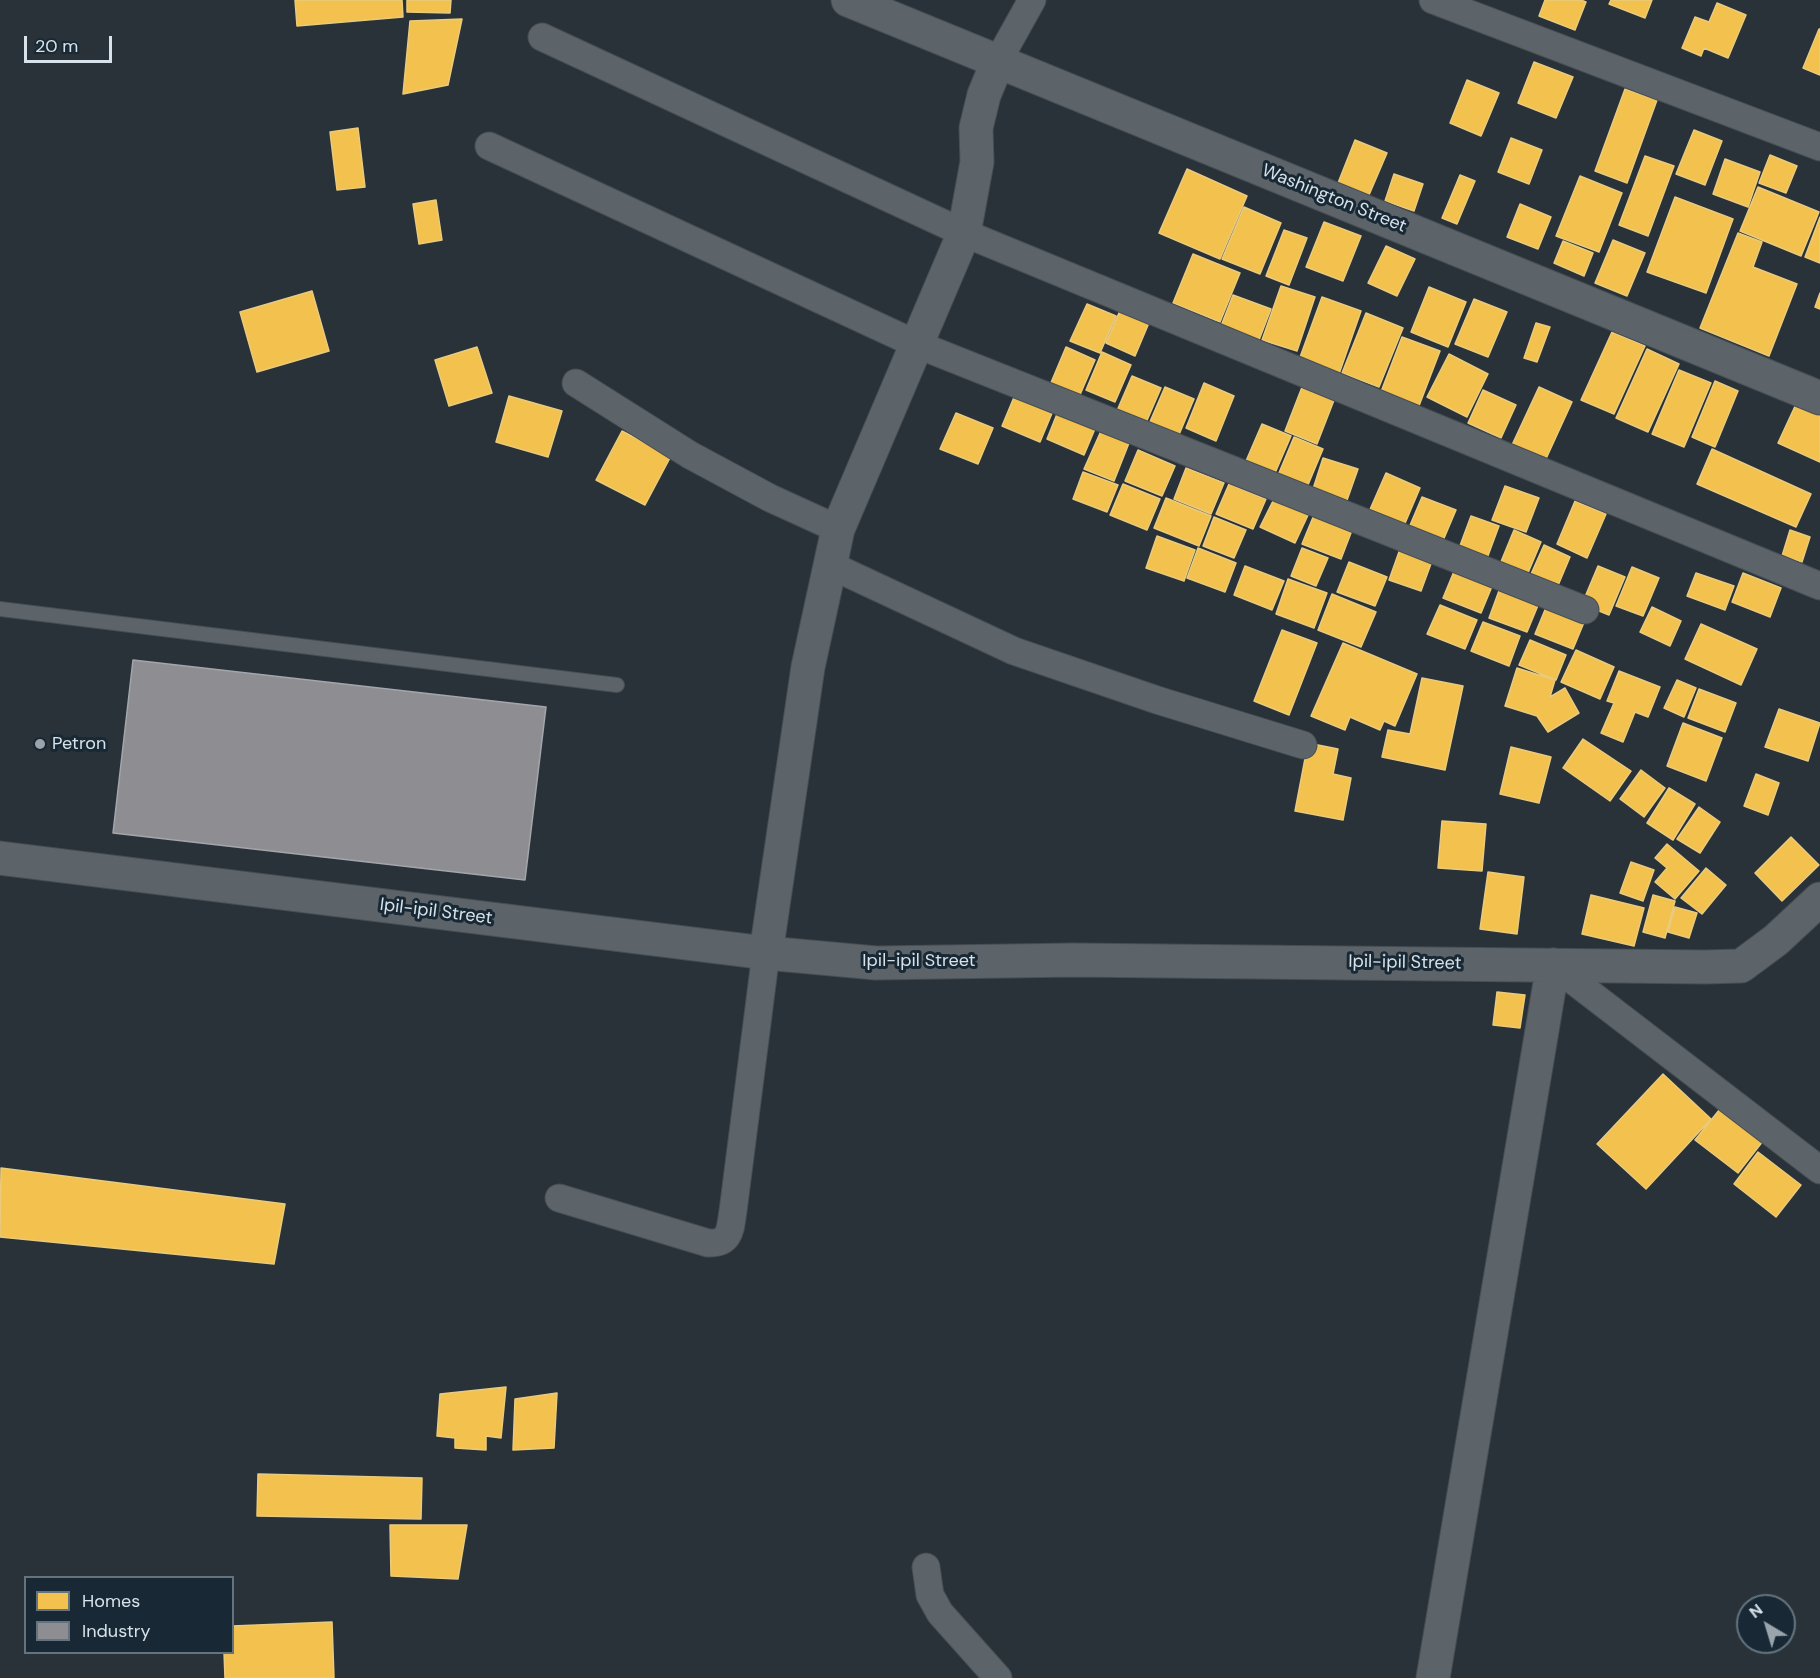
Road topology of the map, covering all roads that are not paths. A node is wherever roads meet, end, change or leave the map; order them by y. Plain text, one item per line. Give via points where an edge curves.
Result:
1 (848, 0) edge
2 (1032, 0) edge
3 (1433, 0) edge
4 (542, 37) dead end
5 (998, 61) junction
6 (489, 146) dead end
7 (1820, 147) edge
8 (964, 233) junction
9 (916, 344) junction
10 (576, 383) dead end
11 (1820, 398) edge
12 (838, 529) junction
13 (830, 565) junction
14 (1820, 586) edge
15 (0, 609) edge
16 (1585, 610) dead end
17 (617, 685) dead end
18 (1303, 745) dead end
19 (0, 858) edge
20 (1820, 899) edge
21 (766, 953) junction
22 (1553, 965) junction
23 (1820, 1170) edge
24 (558, 1198) dead end
25 (926, 1567) dead end
26 (998, 1678) edge
27 (1433, 1678) edge

1 - 5 street, Washington Street
2 - 5 street
3 - 7 street
4 - 8 street
5 - 8 street via 976,128 977,162
5 - 11 street, Washington Street
6 - 9 street
8 - 9 street
8 - 14 street
9 - 12 street
9 - 16 street
10 - 12 street via 690,454 770,498
12 - 13 street
13 - 18 street via 1014,651
13 - 21 street via 808,667
15 - 17 lane
19 - 21 street, Ipil-ipil Street
20 - 22 street, Ipil-ipil Street via 1741,966
21 - 22 street, Ipil-ipil Street via 876,963 1074,960
21 - 24 street via 733,1211 725,1239 718,1244 708,1243
22 - 23 street
22 - 27 street
25 - 26 street via 930,1595 940,1613

